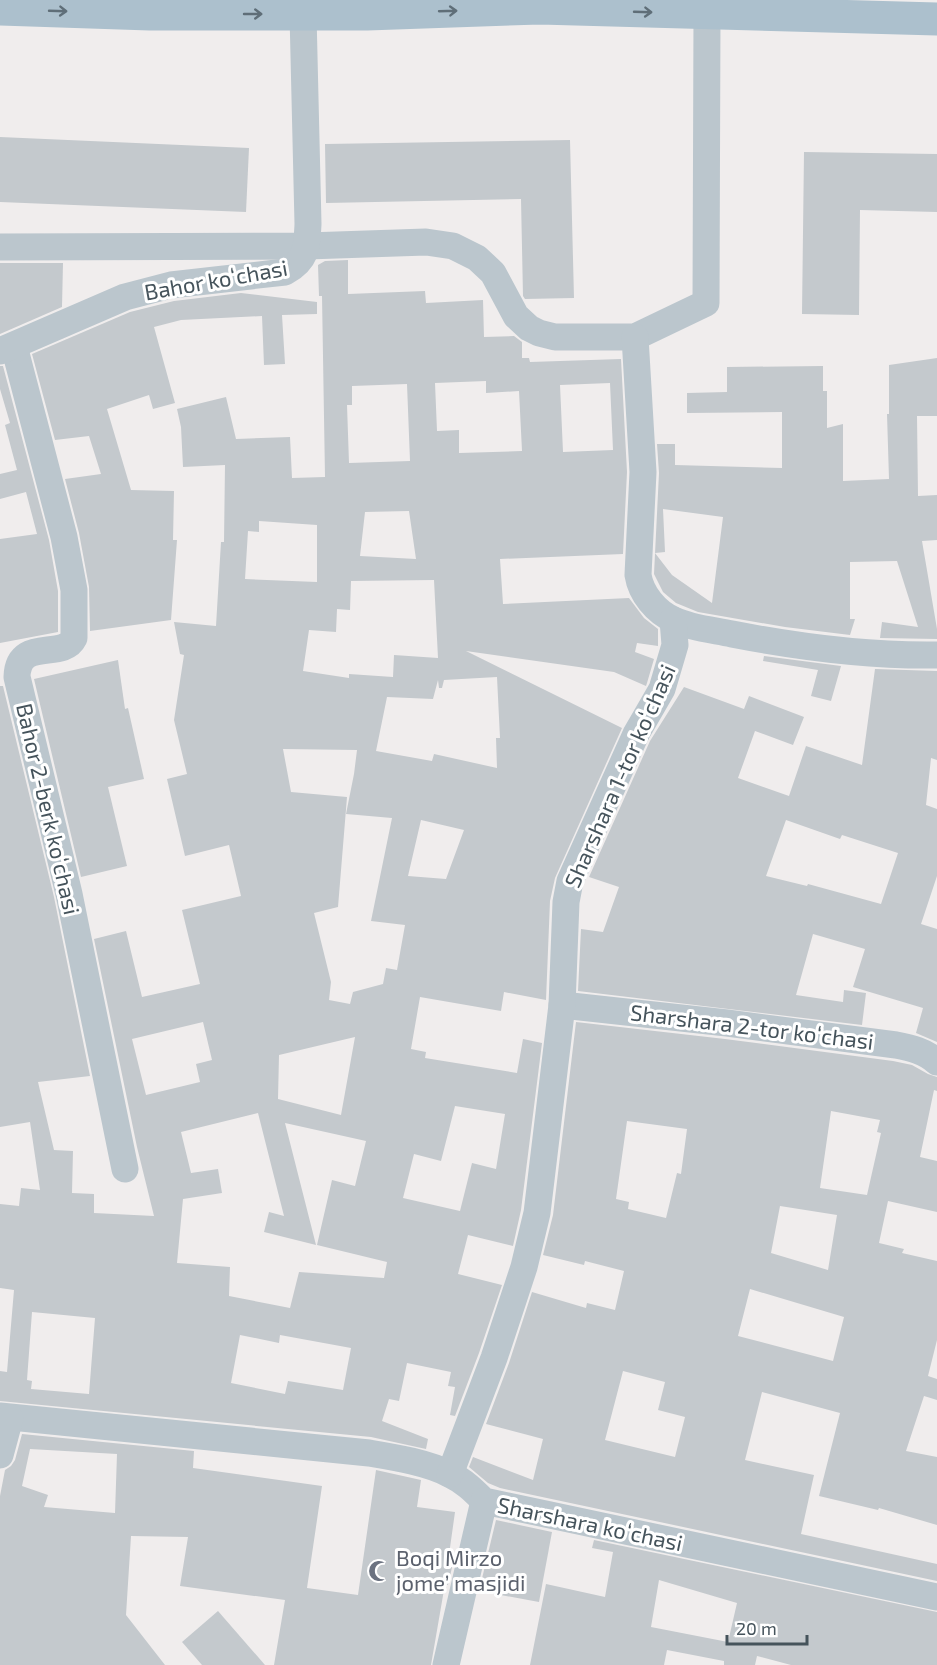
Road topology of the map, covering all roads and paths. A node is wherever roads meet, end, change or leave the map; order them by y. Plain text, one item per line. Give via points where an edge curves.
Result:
1 (0, 9) edge
2 (303, 14) junction
3 (707, 14) junction
4 (937, 19) edge
5 (307, 246) junction
6 (0, 247) edge
7 (635, 338) junction
8 (7, 348) edge
9 (673, 620) junction
10 (937, 656) edge
11 (562, 1005) junction
12 (937, 1062) edge
13 (125, 1169) dead end
14 (5, 1417) edge
15 (0, 1455) edge
16 (450, 1474) junction
17 (484, 1501) junction
18 (937, 1597) edge
19 (446, 1665) edge

1 -> 2 main road
2 -> 3 main road via 540,8
2 - 5 street, Bahor koʻchasi
3 - 4 main road
3 - 7 street via 706,303
5 - 6 street
5 - 7 street via 426,242 453,246 477,258 494,273 516,316 529,328 555,337
5 - 8 street, Bahor koʻchasi via 298,265 285,272 171,285 125,297
7 - 9 street via 643,472 638,575 645,596
8 - 13 street, Bahor 2-berk koʻchasi via 64,537 74,590 74,638 67,646 32,652 21,660 17,677 69,894
9 - 10 street via 764,640 880,654
9 - 11 street, Sharshara 1-tor koʻchasi via 675,645 662,689 636,734 570,881
11 - 12 street, Sharshara 2-tor koʻchasi via 896,1045 922,1052
11 - 16 street, Sharshara 1-tor koʻchasi via 537,1213 494,1358
14 - 15 street
14 - 16 street, Sharshara koʻchasi via 369,1453
16 - 17 street, Sharshara koʻchasi
17 - 18 street, Sharshara koʻchasi
17 - 19 street

